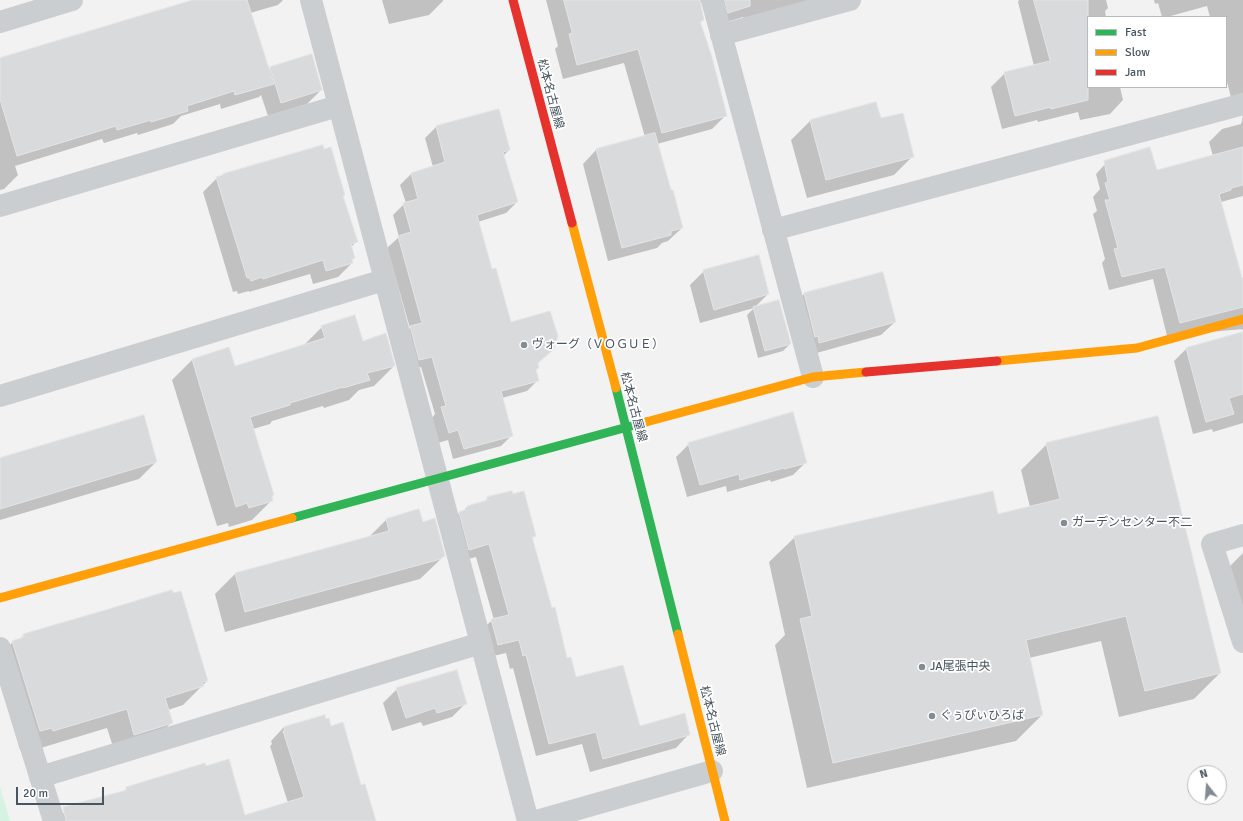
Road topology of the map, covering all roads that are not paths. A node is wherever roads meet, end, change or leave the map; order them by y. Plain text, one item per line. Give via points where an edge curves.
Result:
1 (72, 0) edge
2 (311, 0) edge
3 (513, 0) edge
4 (712, 0) edge
5 (850, 0) edge
6 (0, 22) edge
7 (721, 34) junction
8 (1243, 104) edge
9 (338, 106) junction
10 (0, 206) edge
11 (773, 230) junction
12 (384, 280) junction
13 (1243, 319) edge
14 (813, 377) junction
15 (0, 396) edge
16 (626, 427) junction
17 (437, 479) junction
18 (1243, 535) edge
19 (0, 598) edge
20 (1243, 642) edge
21 (481, 643) junction
22 (0, 648) edge
23 (712, 771) junction
24 (40, 777) junction
25 (54, 821) edge
26 (528, 821) edge
27 (536, 821) edge
28 (725, 821) edge

1 - 6 street
2 - 9 street
3 - 16 street, 松本名古屋線
4 - 7 street
5 - 7 street
7 - 11 street
8 - 11 street
9 - 10 street
9 - 12 street
11 - 14 street
12 - 15 street
12 - 17 street
13 - 14 street via 1137,348
14 - 16 street
16 - 17 street
16 - 23 street, 松本名古屋線
17 - 19 street
17 - 21 street
18 - 20 street via 1212,544
21 - 24 street
21 - 26 street
22 - 24 street
23 - 27 street
23 - 28 street, 松本名古屋線
24 - 25 street

